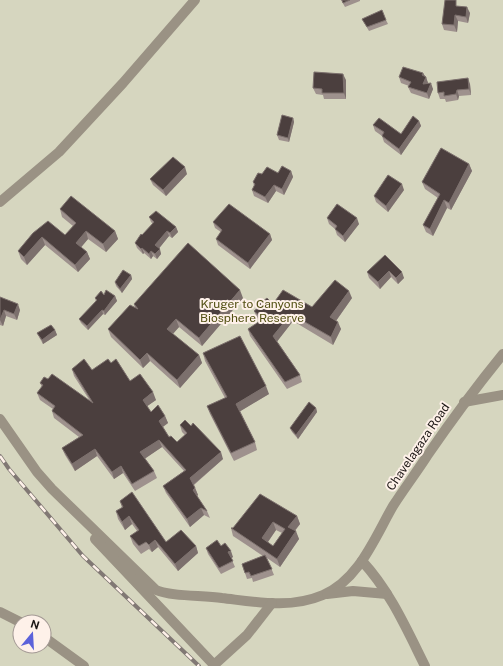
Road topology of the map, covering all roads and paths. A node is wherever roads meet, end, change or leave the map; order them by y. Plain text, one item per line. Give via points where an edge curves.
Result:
1 (195, 0) edge
2 (0, 202) edge
3 (503, 354) edge
4 (503, 395) edge
5 (464, 402) junction
6 (0, 419) edge
7 (71, 508) junction
8 (362, 561) junction
9 (387, 594) junction
10 (323, 595) junction
11 (272, 604) junction
12 (0, 612) edge
13 (12, 618) edge
14 (52, 643) edge
15 (214, 665) edge
16 (84, 666) edge
17 (425, 666) edge

1 - 2 street via 59,152
3 - 5 street, Chavelagaza Road
4 - 5 street
5 - 8 street, Chavelagaza Road via 394,506
6 - 7 street via 37,472
7 - 11 street via 156,590 163,593 203,595
7 - 15 street via 88,531
8 - 9 street via 377,577
8 - 10 street, Chavelagaza Road via 342,582
9 - 10 street via 353,591
9 - 17 street
10 - 11 street via 298,602
11 - 15 street via 247,634
12 - 13 street
14 - 16 street

